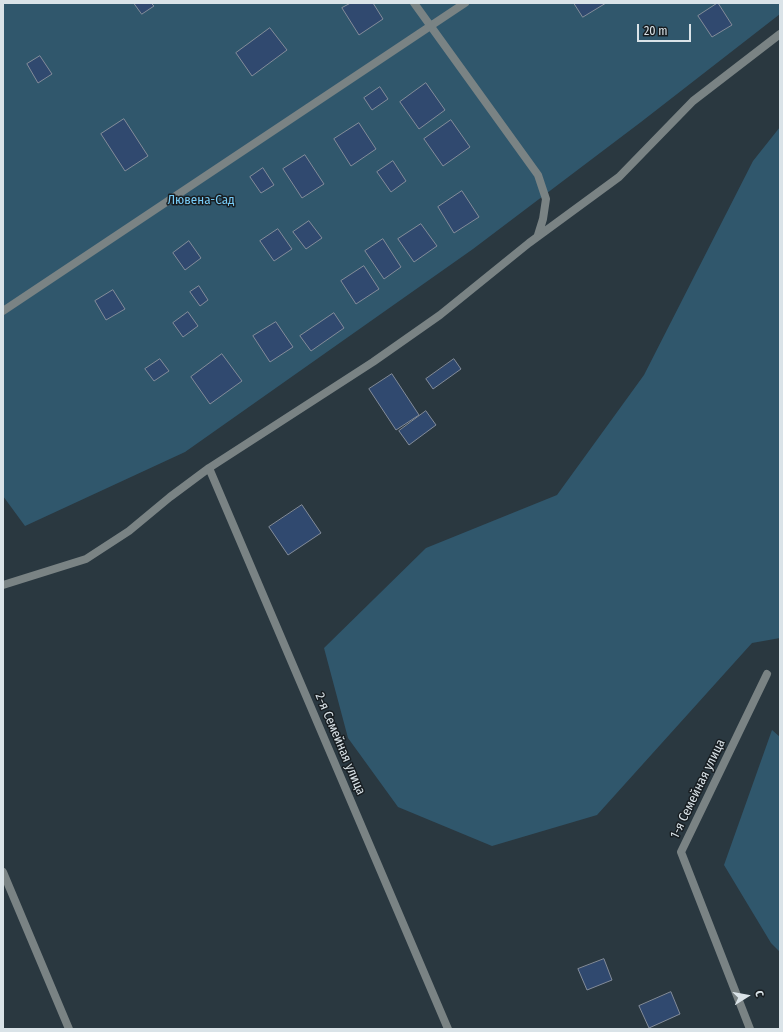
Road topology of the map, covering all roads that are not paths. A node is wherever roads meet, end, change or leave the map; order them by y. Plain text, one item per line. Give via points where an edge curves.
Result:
1 (414, 3) edge
2 (465, 3) edge
3 (430, 26) junction
4 (780, 34) edge
5 (538, 235) junction
6 (3, 311) edge
7 (209, 468) junction
8 (3, 585) edge
9 (767, 674) dead end
10 (3, 872) edge
11 (69, 1029) edge
12 (448, 1029) edge
13 (750, 1029) edge

1 - 3 lane
2 - 3 lane
3 - 5 lane via 538,175 546,199
3 - 6 lane
4 - 5 lane via 693,101 619,177
5 - 7 lane via 422,328
7 - 8 lane via 129,532 86,559
7 - 12 lane, 2-я Семейная улица
9 - 13 lane, 1-я Семейная улица via 681,852
10 - 11 lane

